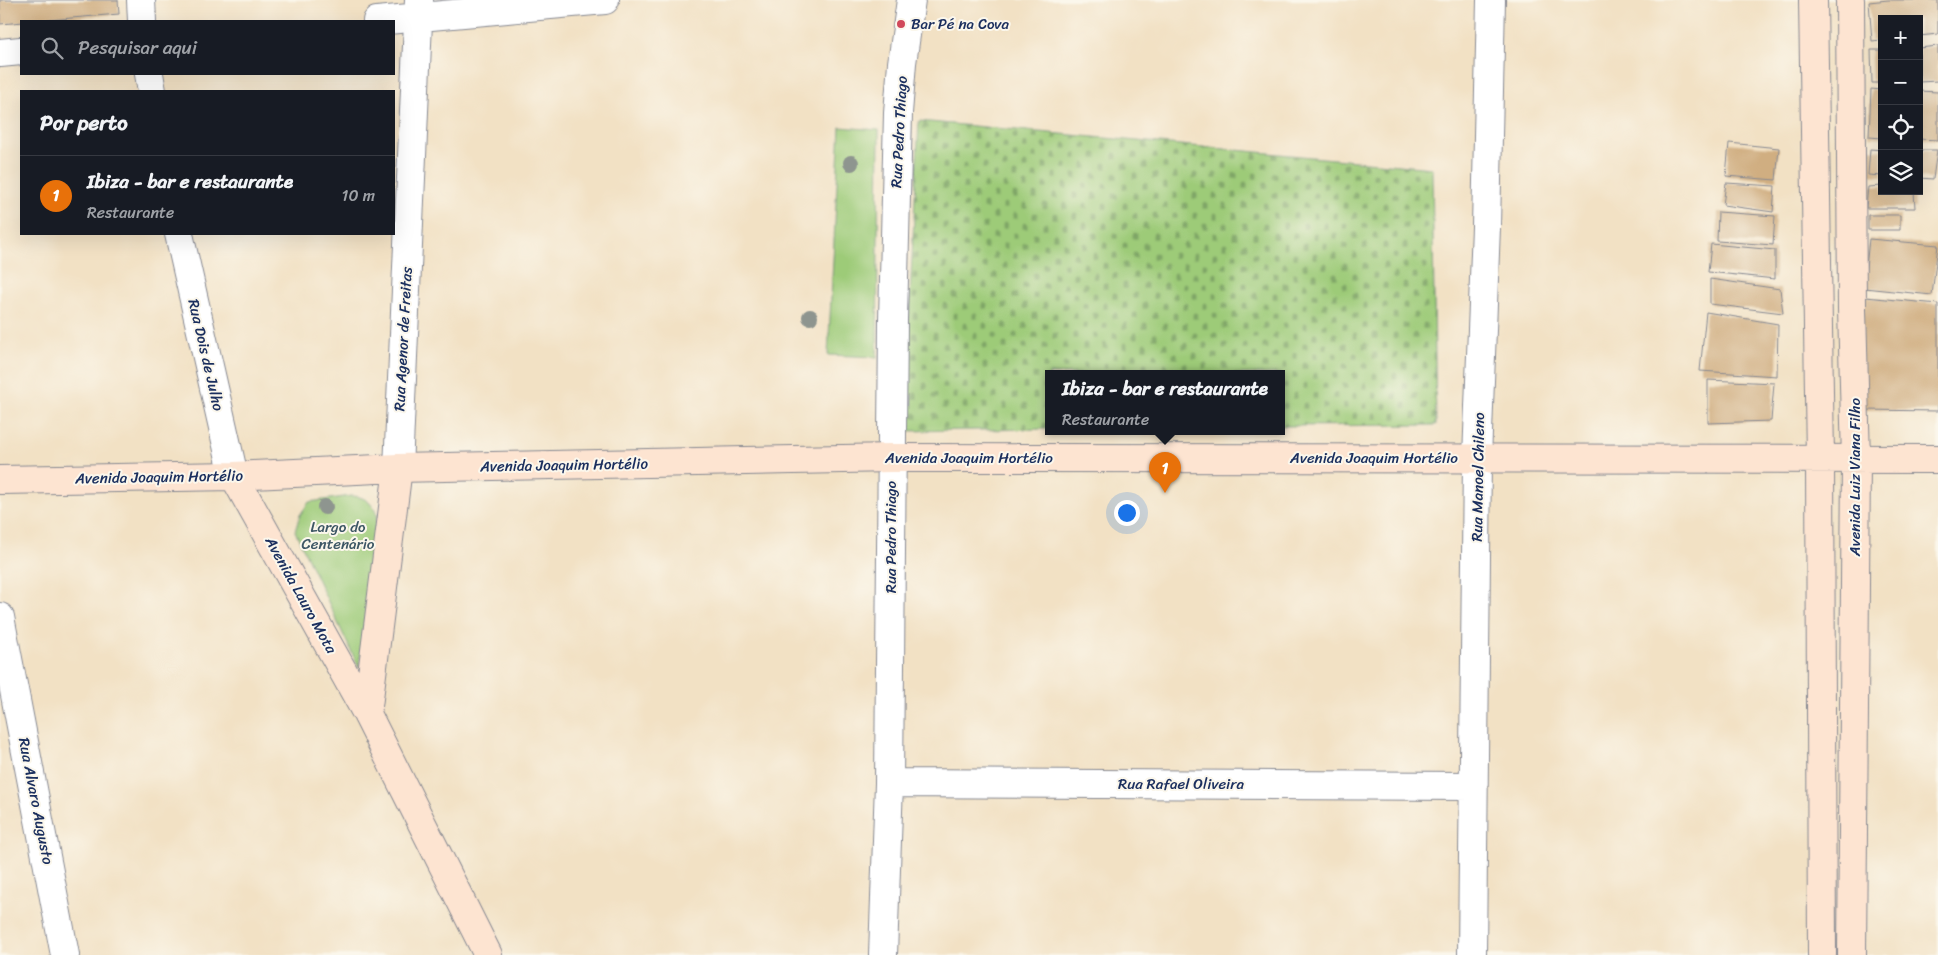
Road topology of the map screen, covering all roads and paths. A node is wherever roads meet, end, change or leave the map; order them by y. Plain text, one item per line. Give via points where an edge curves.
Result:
1 (141, 0) edge
2 (605, 0) edge
3 (911, 0) edge
4 (1491, 0) edge
5 (1813, 0) edge
6 (1850, 0) edge
7 (419, 9) edge
8 (142, 20) edge
9 (380, 20) edge
10 (20, 51) edge
11 (0, 54) edge
12 (149, 75) edge
13 (152, 90) edge
14 (179, 235) edge
15 (892, 458) junction
16 (1478, 458) junction
17 (1820, 458) junction
18 (1938, 459) edge
19 (1856, 460) junction
20 (398, 468) junction
21 (234, 476) junction
22 (0, 480) edge
23 (0, 617) edge
24 (367, 714) junction
25 (889, 783) junction
26 (1473, 786) junction
27 (66, 955) edge
28 (488, 955) edge
29 (883, 955) edge
30 (1472, 955) edge
31 (1822, 955) edge
32 (1852, 955) edge

1 - 8 street
2 - 7 street
3 - 15 street, Rua Pedro Thiago via 899,97
4 - 16 street, Rua Manoel Chileno
5 - 17 street
6 - 19 street, Avenida Luiz Viana Filho
7 - 9 street
7 - 20 street, Rua Agenor de Freitas
10 - 11 street
12 - 13 street
14 - 21 street, Rua Dois de Julho
15 - 16 street, Avenida Joaquim Hortélio
15 - 20 street, Avenida Joaquim Hortélio
15 - 25 street, Rua Pedro Thiago
16 - 17 street, Avenida Joaquim Hortélio
16 - 26 street, Rua Manoel Chileno
17 - 19 street, Avenida Joaquim Hortélio
17 - 31 street
18 - 19 street, Avenida Joaquim Hortélio
19 - 32 street, Avenida Luiz Viana Filho
20 - 21 street, Avenida Joaquim Hortélio
20 - 24 street
21 - 22 street, Avenida Joaquim Hortélio
21 - 24 street, Avenida Lauro Mota
23 - 27 street, Rua Alvaro Augusto
24 - 28 street, Avenida Lauro Mota
25 - 26 street, Rua Rafael Oliveira
25 - 29 street, Rua Pedro Thiago
26 - 30 street, Rua Manoel Chileno

